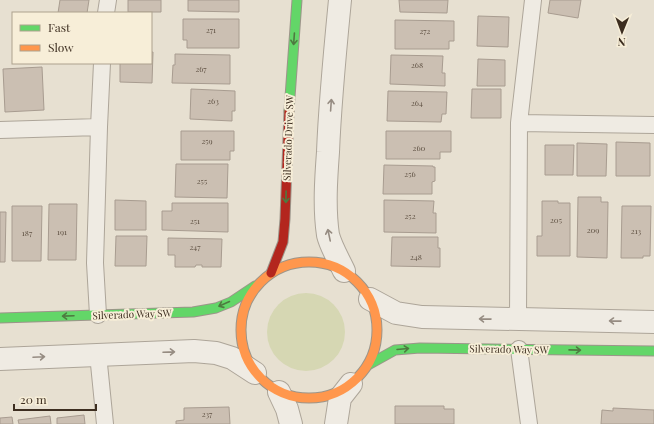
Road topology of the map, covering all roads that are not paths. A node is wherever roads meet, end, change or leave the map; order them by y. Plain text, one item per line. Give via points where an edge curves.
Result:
1 (108, 0) edge
2 (297, 0) edge
3 (340, 0) edge
4 (533, 0) edge
5 (106, 12) edge
6 (102, 64) edge
7 (519, 123) junction
8 (654, 125) edge
9 (99, 127) junction
10 (0, 130) edge
11 (344, 271) junction
12 (271, 273) junction
13 (258, 284) junction
14 (370, 298) junction
15 (98, 315) junction
16 (0, 318) edge
17 (518, 319) junction
18 (654, 322) edge
19 (520, 349) junction
20 (654, 351) edge
21 (98, 354) junction
22 (0, 359) edge
23 (368, 365) junction
24 (255, 373) junction
25 (351, 384) junction
26 (279, 392) junction
27 (105, 424) edge
28 (291, 424) edge
29 (336, 424) edge
30 (529, 424) edge

1 - 5 lane
2 -> 12 street, Silverado Drive SW via 287,133 284,234
11 -> 3 street via 329,236 327,218 329,136
4 - 7 lane
6 - 9 lane
7 - 8 lane
7 - 17 lane
9 - 10 lane
9 - 15 lane via 95,263
11 - 12 street via 315,261 298,262
11 - 14 street via 357,280
12 - 13 street
13 -> 15 street, Silverado Way SW via 231,302 216,308 193,312
13 - 24 street via 246,302 241,319 240,338 244,353
17 -> 14 street via 422,317 396,313
14 - 23 street via 377,319 378,333
15 -> 16 street, Silverado Way SW
18 -> 17 street
19 -> 20 street, Silverado Way SW
23 -> 19 street, Silverado Way SW via 395,350
19 - 30 lane
22 -> 21 street
21 -> 24 street via 216,352 232,358
21 - 27 lane
23 - 25 street
24 - 26 street
25 - 26 street via 332,394 314,398
25 - 29 street via 340,398
26 - 28 street

